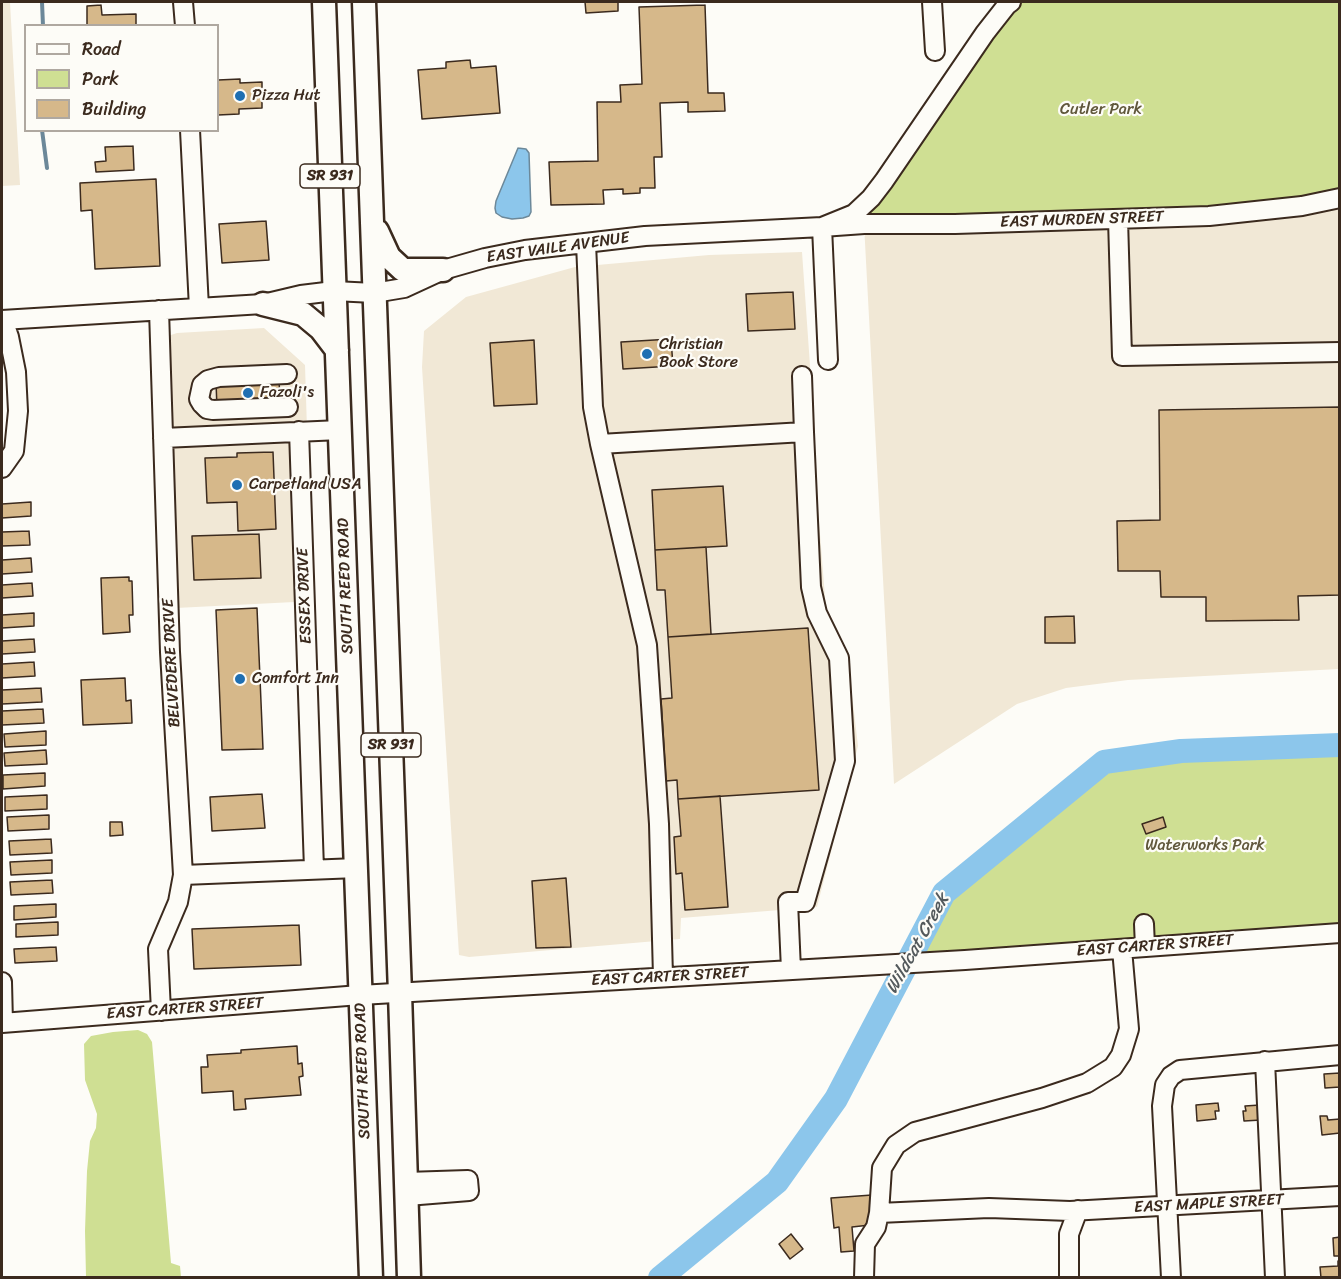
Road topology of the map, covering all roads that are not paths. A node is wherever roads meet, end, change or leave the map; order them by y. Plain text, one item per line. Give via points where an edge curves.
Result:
1 (183, 2) edge
2 (324, 2) edge
3 (364, 2) edge
4 (932, 2) edge
5 (1011, 2) edge
6 (185, 24) edge
7 (934, 51) dead end
8 (190, 132) edge
9 (1340, 198) edge
10 (372, 212) junction
11 (1118, 219) junction
12 (822, 227) junction
13 (586, 243) junction
14 (443, 270) junction
15 (334, 291) junction
16 (374, 293) junction
17 (263, 304) junction
18 (199, 308) junction
19 (159, 310) junction
20 (2, 320) edge
21 (337, 350) junction
22 (1340, 352) edge
23 (828, 360) dead end
24 (287, 374) dead end
25 (802, 376) dead end
26 (288, 407) dead end
27 (340, 430) junction
28 (299, 431) junction
29 (804, 432) junction
30 (163, 438) junction
31 (600, 444) junction
32 (2, 468) edge
33 (357, 868) junction
34 (314, 869) junction
35 (183, 875) junction
36 (1144, 924) dead end
37 (1340, 933) edge
38 (1145, 947) junction
39 (1122, 949) junction
40 (791, 970) junction
41 (663, 977) junction
42 (2, 982) edge
43 (400, 993) junction
44 (360, 995) junction
45 (161, 1011) junction
46 (2, 1023) edge
47 (1340, 1056) edge
48 (1265, 1061) junction
49 (1340, 1196) edge
50 (1270, 1200) junction
51 (1168, 1206) junction
52 (1078, 1210) junction
53 (879, 1213) junction
54 (371, 1278) edge
55 (409, 1278) edge
56 (864, 1278) edge
57 (1069, 1278) edge
58 (1171, 1278) edge
59 (1275, 1278) edge

1 - 6 street
2 - 15 main road, SOUTH REED ROAD / SR 931
3 - 10 main road, SR 931
4 - 7 street
5 - 12 street, EAST VAILE AVENUE via 985,33 871,198 854,214
8 - 18 street
9 - 11 street, EAST MURDEN STREET via 1253,212
10 - 14 main road via 389,257 403,270
10 - 16 main road, SR 931
11 - 12 street, EAST MURDEN STREET
11 - 22 street via 1122,356
12 - 13 street, EAST VAILE AVENUE
12 - 23 street
13 - 14 street, EAST VAILE AVENUE via 525,250
13 - 31 street via 593,406
14 - 16 street, EAST VAILE AVENUE via 404,288
15 - 16 street, EAST VAILE AVENUE
15 - 17 street, EAST VAILE AVENUE
15 - 21 main road, SOUTH REED ROAD / SR 931
16 - 43 main road, SR 931
17 - 18 street, EAST VAILE AVENUE
17 - 21 main road via 303,314
18 - 19 street, EAST VAILE AVENUE
19 - 20 street, EAST VAILE AVENUE
19 - 30 street, BELVEDERE DRIVE
20 - 32 street via 16,372 18,411 14,451
21 - 27 main road, SOUTH REED ROAD / SR 931
24 - 26 street via 208,380 202,385 199,399 213,411
25 - 29 street
27 - 28 street
27 - 33 main road, SOUTH REED ROAD / SR 931
28 - 30 street
28 - 34 street, ESSEX DRIVE
29 - 31 street
29 - 40 street via 811,587 817,613 839,658 845,761 805,902 788,902
30 - 35 street, BELVEDERE DRIVE
31 - 41 street via 646,645 659,824
33 - 34 street
33 - 44 main road, SOUTH REED ROAD / SR 931
34 - 35 street
35 - 45 street, BELVEDERE DRIVE via 178,902 158,949
36 - 38 street
37 - 38 street, EAST CARTER STREET
38 - 39 street, EAST CARTER STREET
39 - 40 street, EAST CARTER STREET
39 - 53 street via 1129,1029 1113,1067 1087,1083 906,1137 896,1145 882,1168
40 - 41 street, EAST CARTER STREET
41 - 43 street, EAST CARTER STREET
42 - 46 street
43 - 44 street, EAST CARTER STREET
43 - 55 main road, SR 931
44 - 45 street, EAST CARTER STREET
44 - 54 main road, SOUTH REED ROAD / SR 931
45 - 46 street, EAST CARTER STREET
47 - 48 street
48 - 50 street
48 - 51 street via 1180,1070 1171,1076 1165,1085 1162,1106
49 - 50 street, EAST MAPLE STREET
50 - 51 street, EAST MAPLE STREET
50 - 59 street
51 - 52 street, EAST MAPLE STREET
51 - 58 street
52 - 53 street, EAST MAPLE STREET via 989,1208
52 - 57 street via 1069,1234
53 - 56 street via 866,1244

